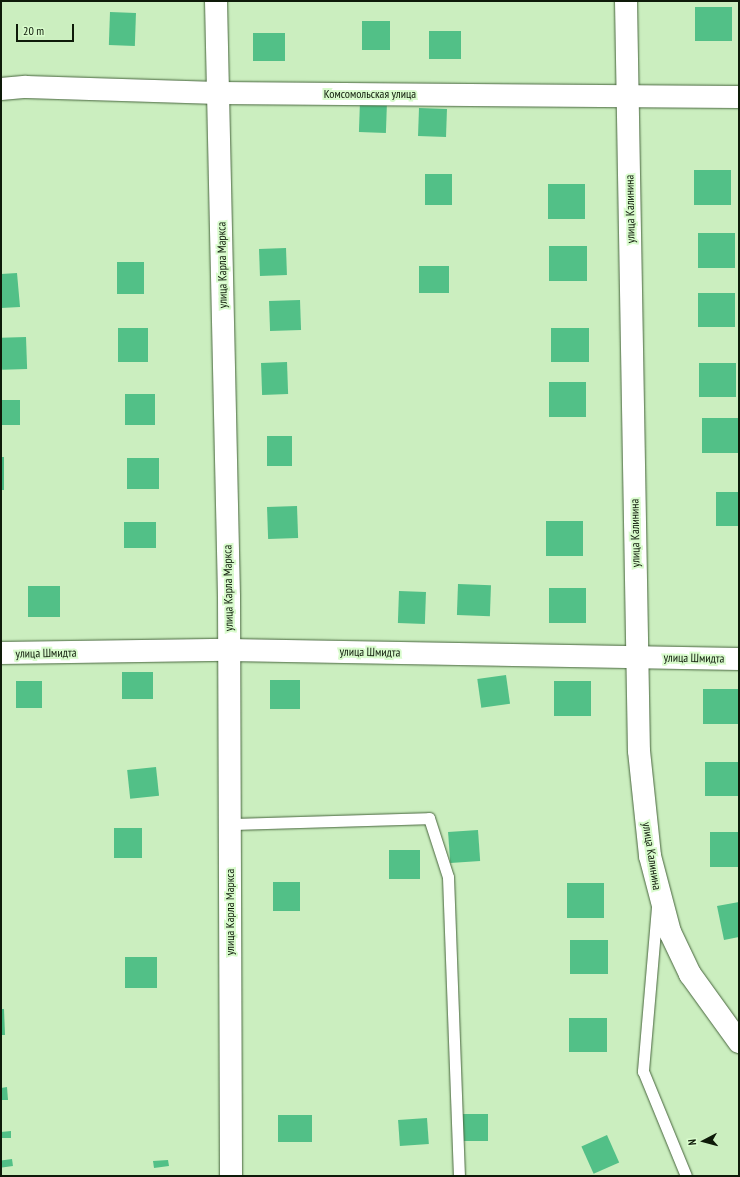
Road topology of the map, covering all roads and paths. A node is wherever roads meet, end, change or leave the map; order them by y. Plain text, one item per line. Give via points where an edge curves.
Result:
1 (216, 1) edge
2 (626, 1) edge
3 (1, 89) edge
4 (218, 93) junction
5 (628, 96) junction
6 (739, 97) edge
7 (229, 650) junction
8 (1, 653) edge
9 (637, 657) junction
10 (739, 659) edge
11 (230, 824) junction
12 (658, 894) junction
13 (739, 1042) edge
14 (231, 1176) edge
15 (459, 1176) edge
16 (686, 1176) edge

1 - 4 street, улица Карла Маркса
2 - 5 street, улица Калинина
3 - 4 street, Комсомольская улица via 26,87
4 - 5 street, Комсомольская улица
4 - 7 street, улица Карла Маркса
5 - 6 street, Комсомольская улица
5 - 9 street, улица Калинина
7 - 8 street, улица Шмидта
7 - 9 street, улица Шмидта
7 - 11 street, улица Карла Маркса
9 - 10 street, улица Шмидта
9 - 12 street, улица Калинина via 639,751 650,856
11 - 14 street, улица Карла Маркса
11 - 15 lane via 429,818 448,877
12 - 13 street, улица Калинина via 670,932 690,974
12 - 16 lane via 642,1072

